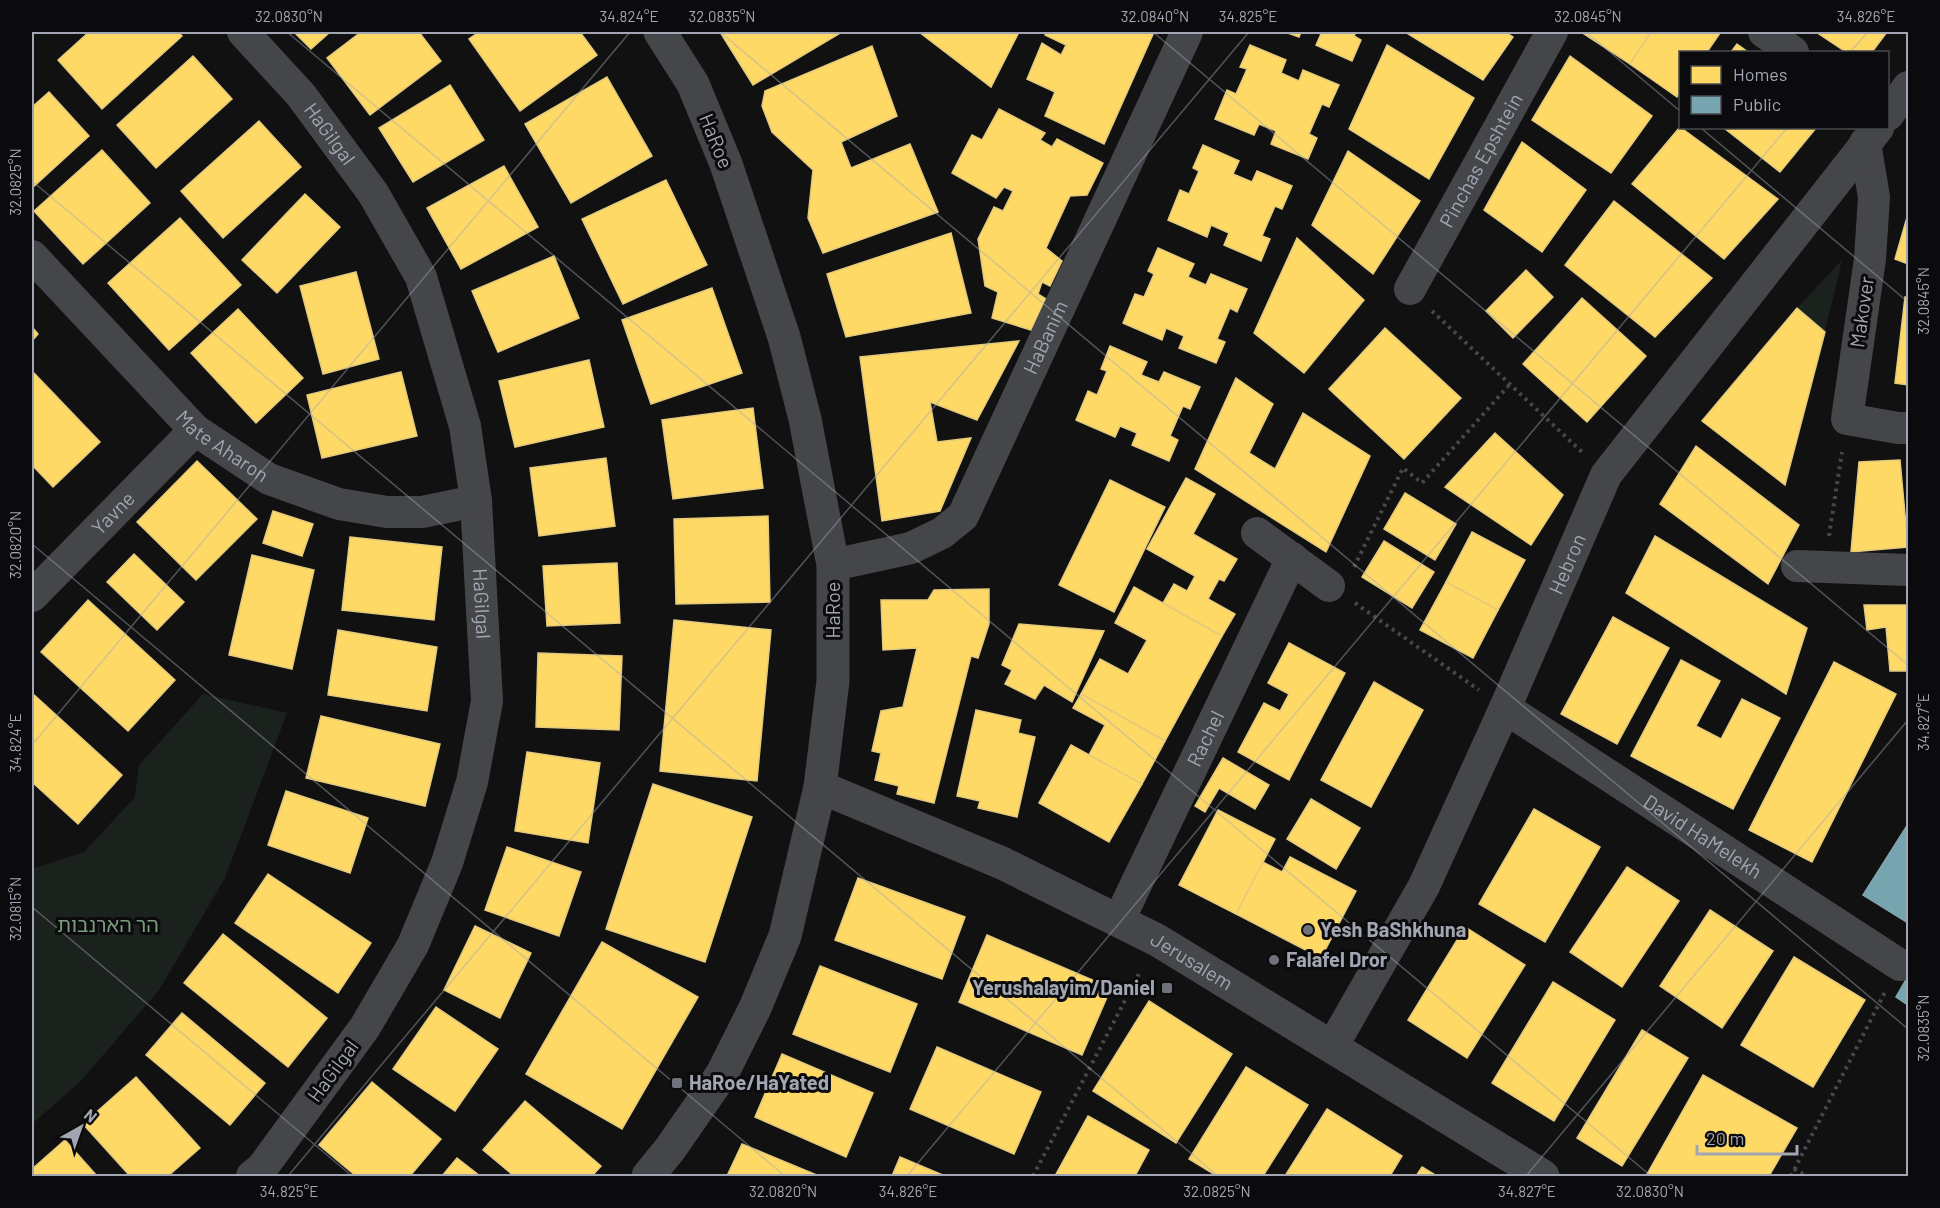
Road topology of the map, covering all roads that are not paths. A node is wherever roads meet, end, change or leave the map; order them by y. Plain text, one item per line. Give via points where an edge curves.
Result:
1 (243, 32) edge
2 (660, 32) edge
3 (1187, 32) edge
4 (1552, 32) edge
5 (1764, 32) edge
6 (1792, 51) edge
7 (1880, 129) edge
8 (1887, 129) edge
9 (32, 256) edge
10 (1410, 289) road end
11 (1908, 428) edge
12 (195, 430) junction
13 (476, 501) junction
14 (1257, 533) dead end
15 (1293, 558) junction
16 (833, 565) junction
17 (1811, 567) road end
18 (1908, 570) edge
19 (1335, 590) road end
20 (32, 596) edge
21 (1505, 708) junction
22 (820, 787) junction
23 (1119, 920) junction
24 (1900, 965) road end
25 (1332, 1047) junction
26 (262, 1174) edge
27 (648, 1176) edge
28 (1543, 1176) edge

1 - 13 street, HaGilgal via 301,95 373,193 421,277 465,426
2 - 16 street, HaRoe via 693,84 762,268 805,419
3 - 16 street, HaBanim via 963,516 942,533 911,548
4 - 10 street, Pinchas Epshtein
5 - 6 street
7 - 21 street, Hebron via 1606,475
8 - 11 street, Makover via 1874,197 1870,259 1847,419
9 - 12 street, Mate Aharon
12 - 13 street, Mate Aharon via 269,479 339,504 387,512 422,512
12 - 20 street, Yavne
13 - 26 street, HaGilgal via 487,701 472,782 447,863 413,945 365,1027
14 - 15 street
15 - 19 street
15 - 23 street, Rachel
16 - 22 street, HaRoe via 833,681
17 - 18 street
21 - 24 street, David HaMelekh
21 - 25 street, Hebron via 1424,886
22 - 23 street, Jerusalem via 1002,863
22 - 27 street, HaRoe via 785,936 755,1008 722,1074
23 - 25 street, Jerusalem
25 - 28 street, Jerusalem

